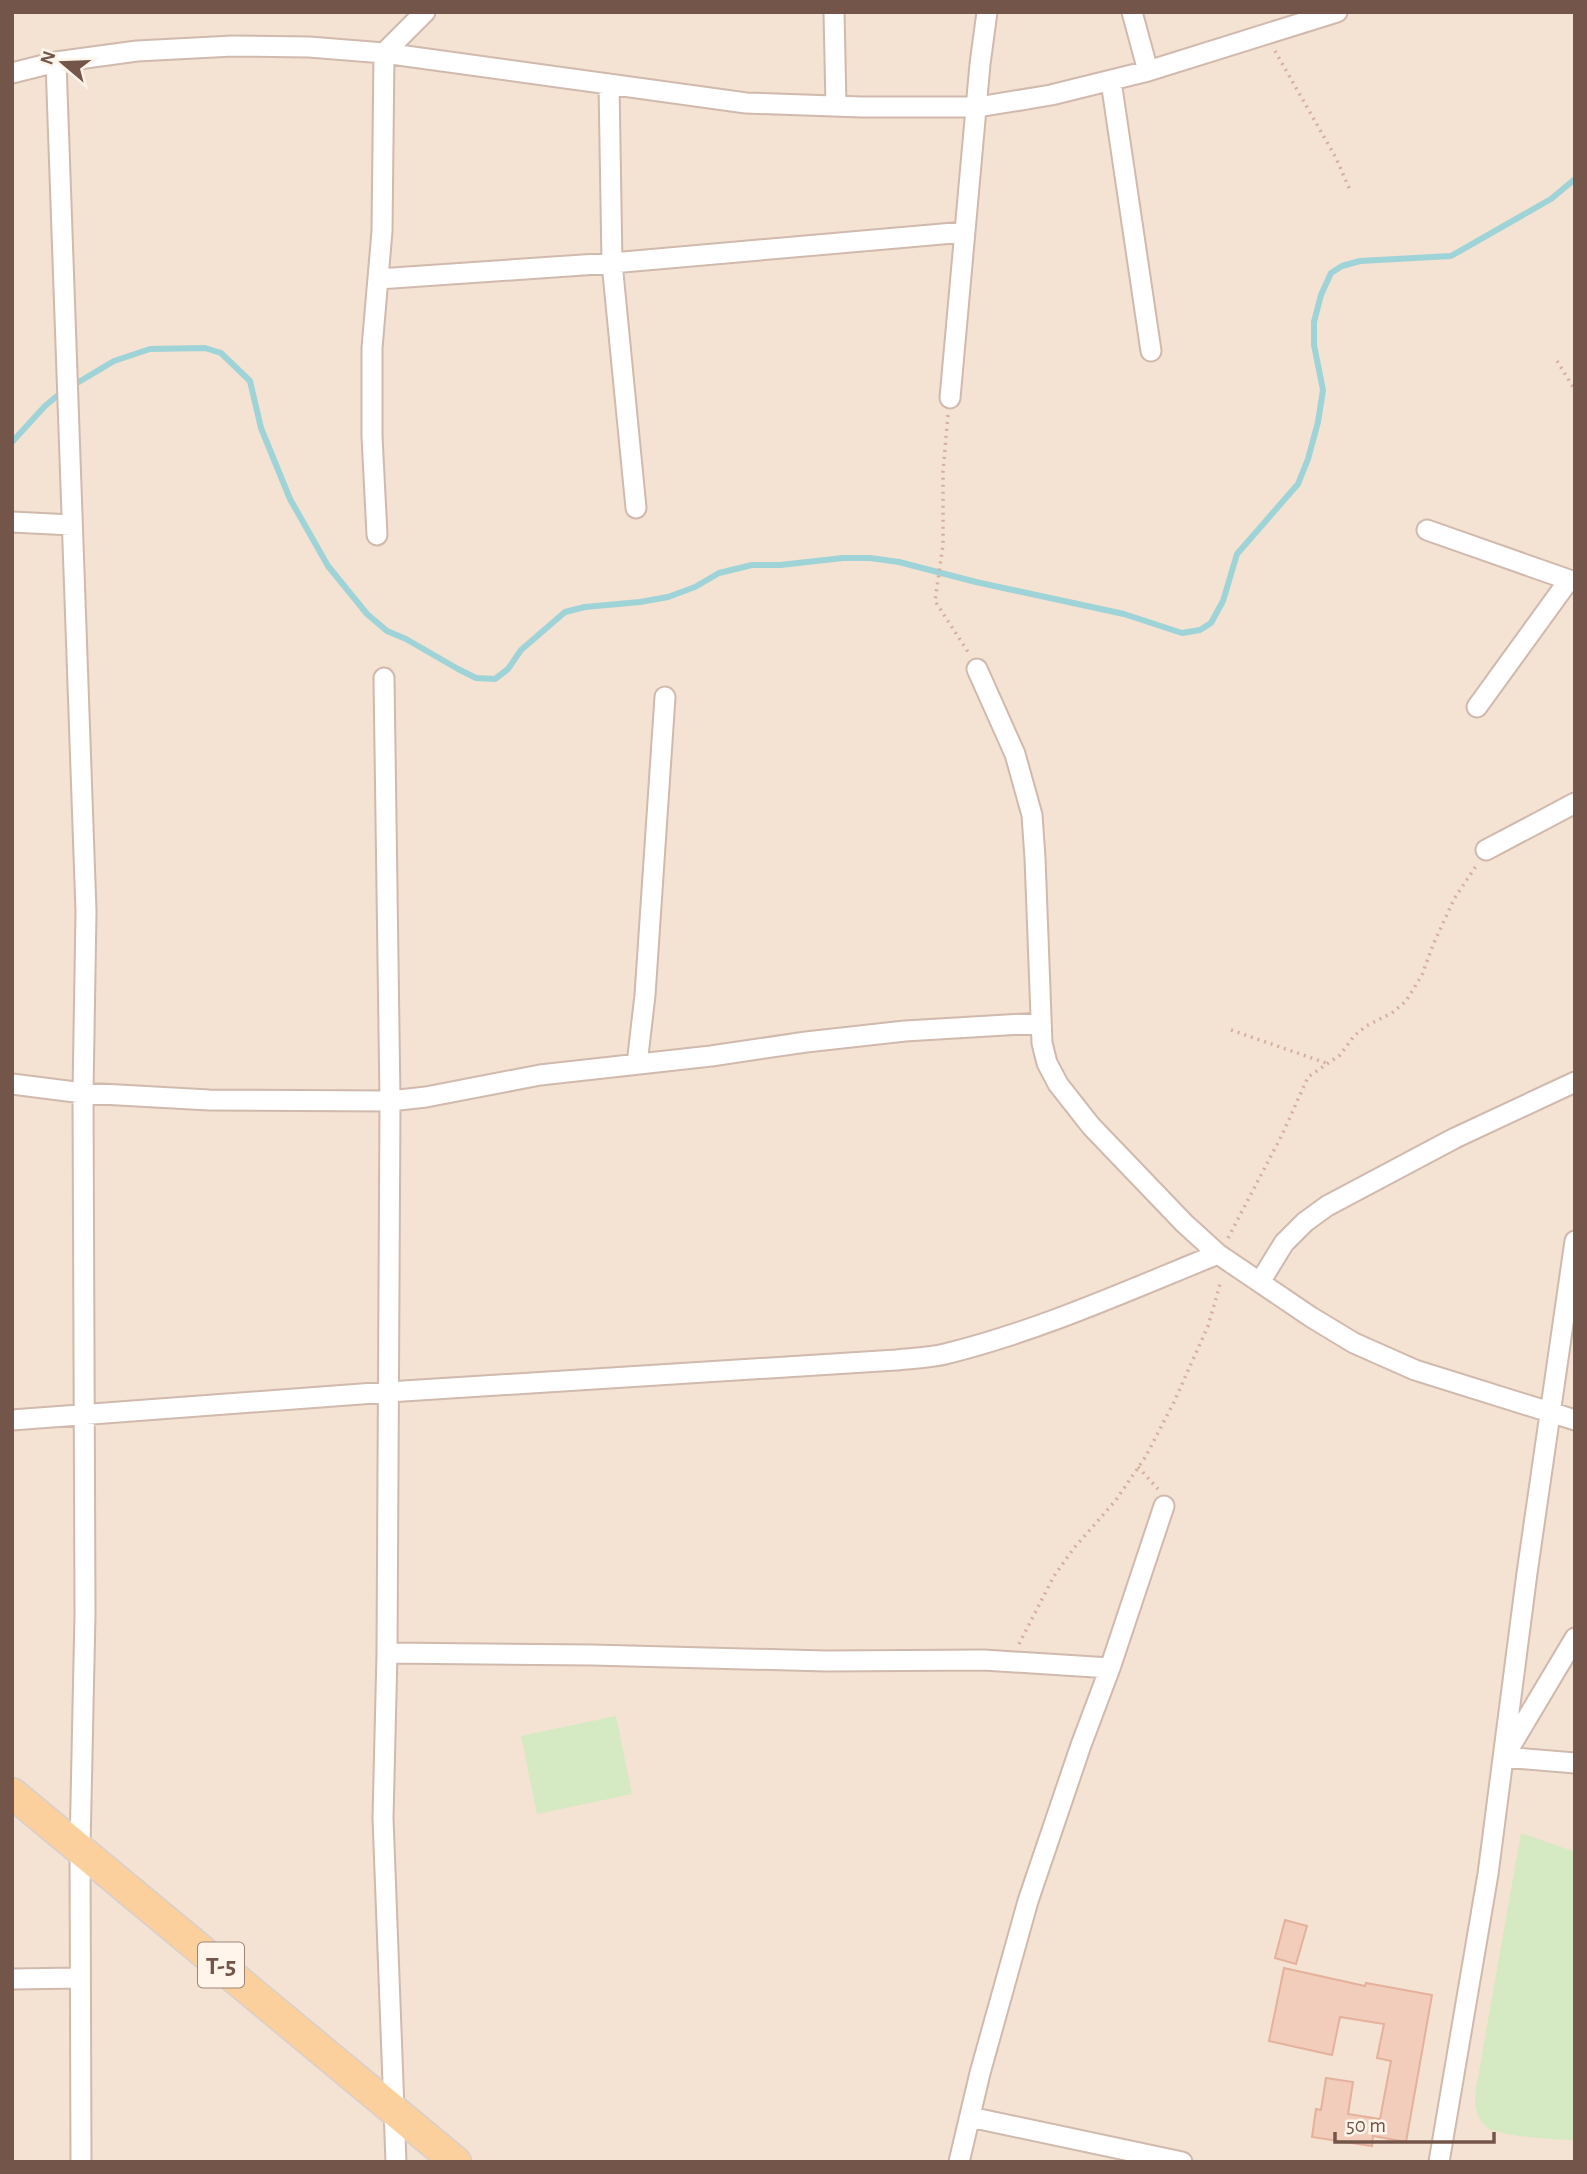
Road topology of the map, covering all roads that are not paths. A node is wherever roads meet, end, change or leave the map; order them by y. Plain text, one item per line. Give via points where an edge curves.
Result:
1 (425, 12) edge
2 (834, 12) edge
3 (987, 12) edge
4 (1132, 12) edge
5 (1337, 12) edge
6 (384, 53) junction
7 (55, 62) junction
8 (1148, 71) junction
9 (12, 73) edge
10 (1111, 80) junction
11 (609, 85) junction
12 (836, 106) junction
13 (978, 107) junction
14 (965, 232) junction
15 (612, 263) junction
16 (378, 279) junction
17 (1151, 351) dead end
18 (950, 398) road end
19 (636, 508) dead end
20 (12, 522) edge
21 (72, 525) junction
22 (1427, 530) dead end
23 (377, 535) dead end
24 (1572, 581) edge
25 (977, 669) road end
26 (384, 678) dead end
27 (665, 696) dead end
28 (1477, 707) dead end
29 (1575, 803) edge
30 (1486, 850) road end
31 (1041, 1023) junction
32 (637, 1064) junction
33 (1575, 1082) edge
34 (12, 1084) edge
35 (83, 1093) junction
36 (390, 1101) junction
37 (1575, 1241) edge
38 (1218, 1254) junction
39 (1260, 1282) junction
40 (388, 1392) junction
41 (85, 1413) junction
42 (1550, 1413) junction
43 (12, 1420) edge
44 (1575, 1420) edge
45 (1164, 1506) road end
46 (1575, 1639) edge
47 (387, 1653) junction
48 (1111, 1668) junction
49 (1504, 1757) junction
50 (1575, 1763) edge
51 (12, 1793) edge
52 (80, 1848) junction
53 (80, 1978) junction
54 (12, 1979) edge
55 (395, 2110) junction
56 (970, 2117) junction
57 (429, 2139) junction
58 (81, 2162) edge
59 (396, 2162) edge
60 (456, 2162) edge
61 (464, 2162) edge
62 (959, 2162) edge
63 (1182, 2162) edge
64 (1439, 2162) edge

1 - 6 street
2 - 12 street
3 - 13 street
4 - 8 street
5 - 8 street
6 - 7 street via 233,46 137,51
6 - 11 street
6 - 16 street
7 - 9 street
7 - 21 street
8 - 10 street
10 - 13 street
10 - 17 street
11 - 12 street via 746,103
11 - 15 street
12 - 13 street
13 - 14 street
14 - 15 street
14 - 18 street
15 - 16 street
15 - 19 street
16 - 23 street via 372,348
20 - 21 street
21 - 35 street via 86,911
22 - 24 street
24 - 28 street
25 - 31 street via 1015,754 1032,814
26 - 36 street
27 - 32 street
29 - 30 street
31 - 32 street via 893,1032
31 - 38 street via 1047,1063 1058,1084 1091,1125
32 - 36 street
33 - 39 street via 1455,1138 1327,1206 1284,1243
34 - 35 street
35 - 36 street via 209,1100
35 - 41 street
36 - 40 street
37 - 42 street
38 - 39 street
38 - 40 street via 1018,1332 943,1354
39 - 42 street via 1354,1343 1415,1370
40 - 41 street
40 - 47 street
41 - 43 street
41 - 52 street
42 - 44 street
42 - 49 street
45 - 48 street
46 - 49 street
47 - 48 street via 984,1660
47 - 55 street via 383,1818
48 - 56 street via 1028,1901
49 - 50 street
49 - 64 street
51 - 52 main road, T-5
52 - 53 street
52 - 55 main road, T-5
53 - 54 street
53 - 58 street
55 - 57 main road, T-5
55 - 59 street
56 - 62 street
56 - 63 street
57 - 60 main road, T-5
57 - 61 main road, T-5

